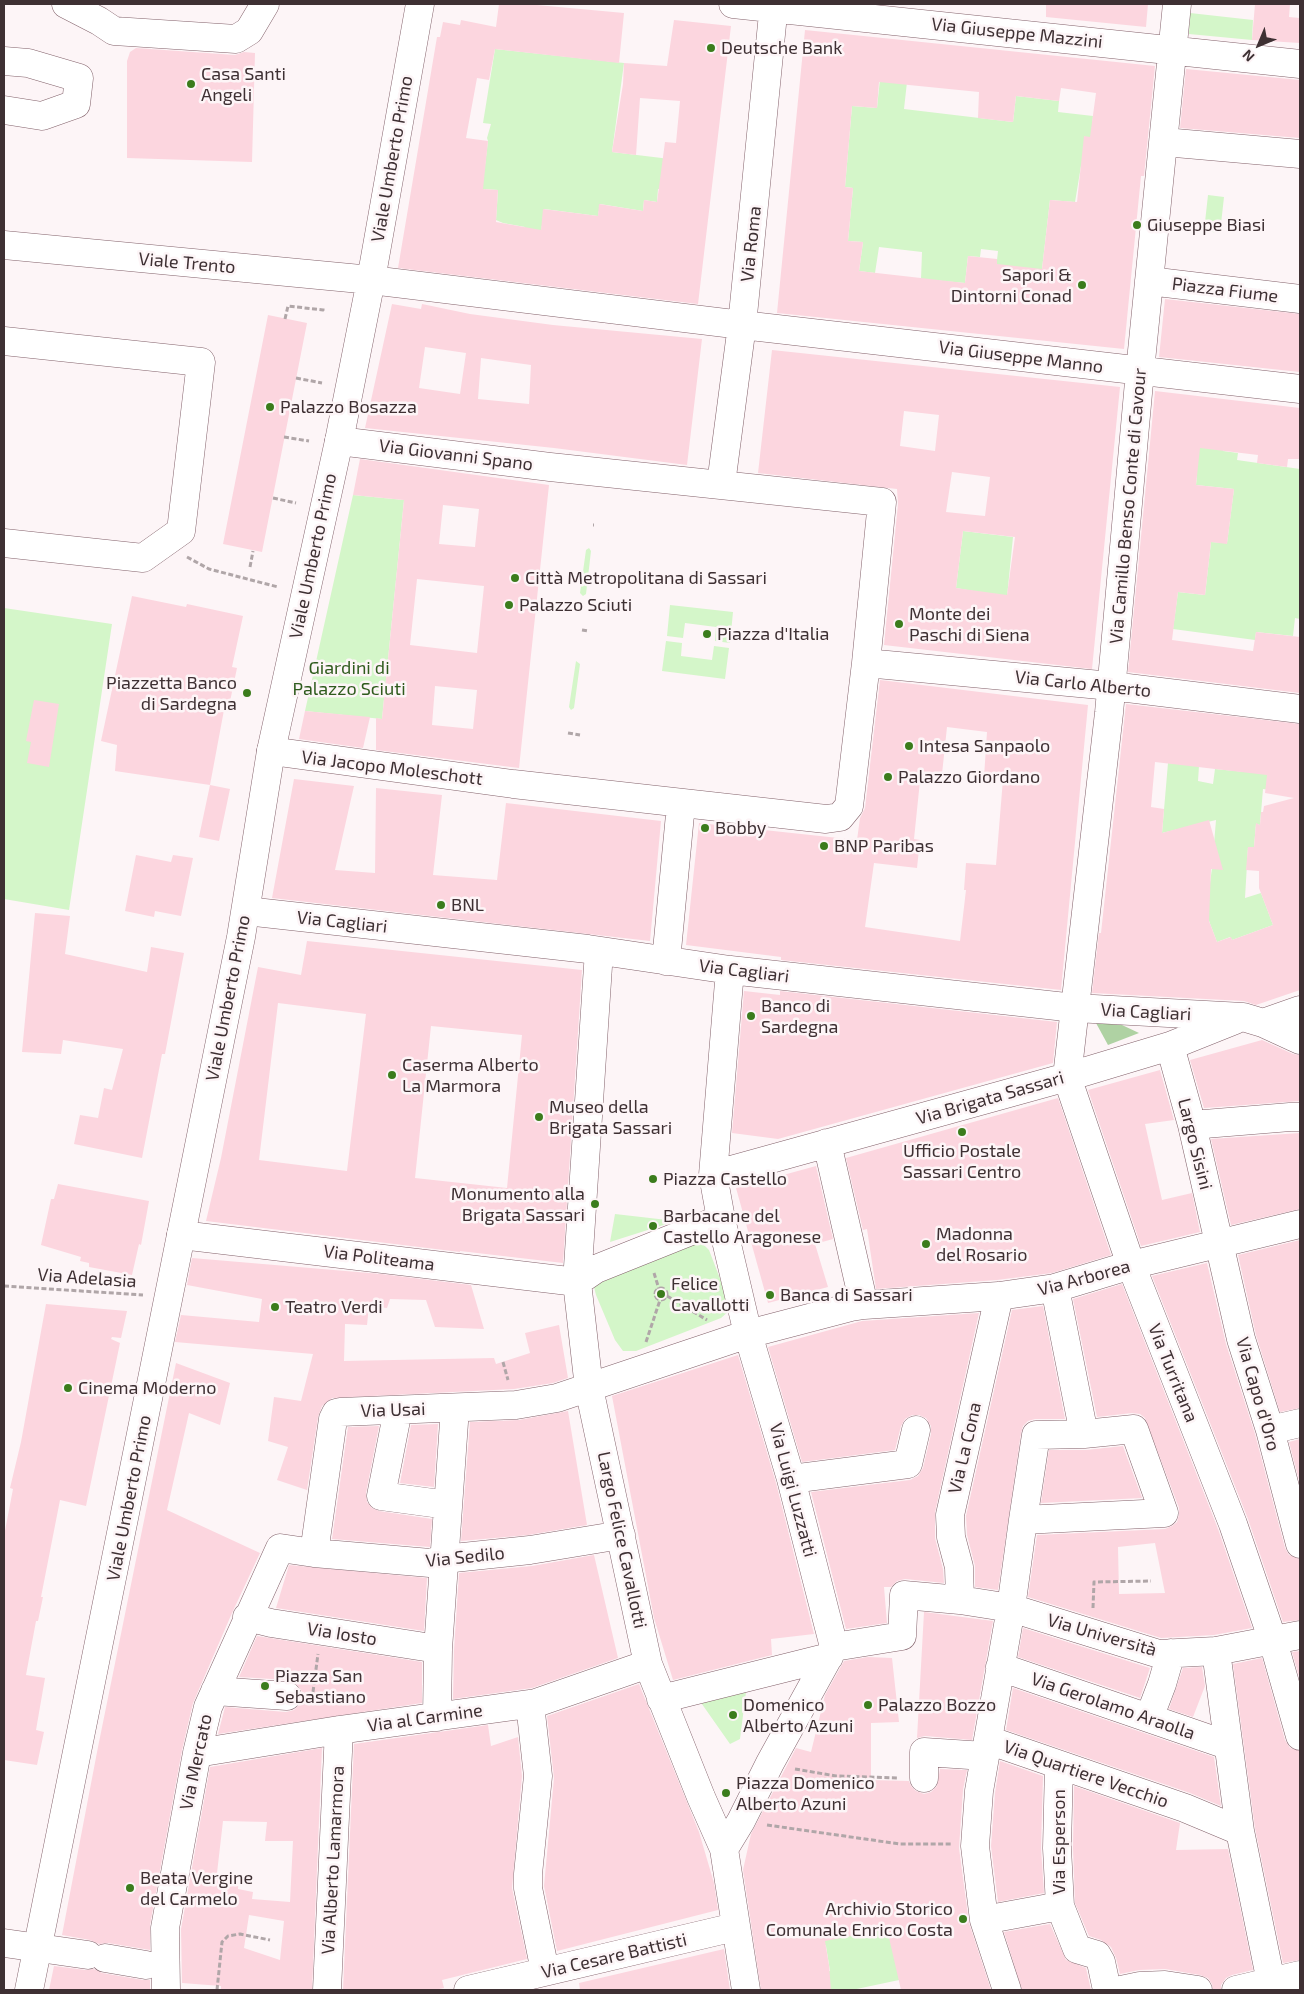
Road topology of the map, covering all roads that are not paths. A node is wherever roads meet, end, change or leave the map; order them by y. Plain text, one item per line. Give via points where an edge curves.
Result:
1 (66, 4) edge
2 (265, 4) edge
3 (420, 4) edge
4 (733, 4) edge
5 (1178, 4) edge
6 (774, 6) edge
7 (96, 12) edge
8 (1173, 49) junction
9 (4, 61) edge
10 (1300, 64) edge
11 (4, 110) edge
12 (1164, 142) junction
13 (1300, 154) edge
14 (4, 245) edge
15 (1210, 269) dead end
16 (370, 280) junction
17 (1149, 281) junction
18 (1299, 299) edge
19 (742, 325) junction
20 (4, 341) edge
21 (1140, 371) junction
22 (1300, 388) edge
23 (339, 441) junction
24 (721, 484) junction
25 (4, 543) edge
26 (866, 663) junction
27 (1112, 686) junction
28 (1300, 709) edge
29 (270, 751) junction
30 (681, 804) junction
31 (246, 911) junction
32 (598, 951) junction
33 (666, 961) junction
34 (730, 970) junction
35 (1075, 1008) junction
36 (1300, 1010) edge
37 (1253, 1020) junction
38 (1300, 1040) edge
39 (1170, 1046) junction
40 (1066, 1077) junction
41 (1300, 1117) edge
42 (1192, 1125) junction
43 (827, 1144) junction
44 (712, 1175) junction
45 (601, 1212) dead end
46 (705, 1222) junction
47 (1300, 1224) edge
48 (182, 1235) junction
49 (1219, 1243) junction
50 (1130, 1266) junction
51 (587, 1276) junction
52 (1055, 1288) junction
53 (999, 1296) junction
54 (864, 1305) junction
55 (748, 1334) junction
56 (590, 1388) junction
57 (455, 1408) junction
58 (398, 1410) junction
59 (1300, 1422) edge
60 (916, 1430) dead end
61 (1270, 1430) junction
62 (1084, 1434) junction
63 (791, 1479) junction
64 (1292, 1480) edge
65 (448, 1505) junction
66 (1023, 1520) junction
67 (621, 1534) junction
68 (1300, 1544) edge
69 (280, 1548) joint
70 (314, 1553) junction
71 (444, 1559) junction
72 (960, 1600) junction
73 (1011, 1608) junction
74 (247, 1617) junction
75 (1300, 1634) edge
76 (1273, 1641) junction
77 (438, 1649) junction
78 (1216, 1651) junction
79 (831, 1652) junction
80 (1171, 1653) junction
81 (648, 1664) junction
82 (1000, 1667) junction
83 (215, 1691) junction
84 (660, 1695) junction
85 (287, 1696) dead end
86 (530, 1704) junction
87 (437, 1717) junction
88 (1149, 1718) junction
89 (339, 1730) junction
90 (1300, 1736) edge
91 (1227, 1745) junction
92 (986, 1748) junction
93 (197, 1753) junction
94 (1059, 1765) junction
95 (924, 1778) road end
96 (1240, 1831) junction
97 (724, 1849) junction
98 (1060, 1906) junction
99 (984, 1920) junction
100 (736, 1928) junction
101 (4, 1943) edge
102 (39, 1948) junction
103 (545, 1971) junction
104 (159, 1973) edge
105 (1300, 1975) edge
106 (1271, 1982) junction
107 (485, 1989) edge
108 (29, 1990) edge
109 (327, 1990) edge
110 (746, 1990) edge
111 (1008, 1990) edge
112 (1107, 1990) edge
113 (1120, 1990) edge
114 (1198, 1990) edge
115 (1236, 1990) edge

1 - 7 street
2 - 7 street via 249,31 236,39 114,32
3 - 16 street, Viale Umberto Primo
4 - 6 street, Via Giuseppe Mazzini
5 - 8 street, Via Camillo Benso Conte di Cavour
6 - 8 street, Via Giuseppe Mazzini
6 - 19 street, Via Roma
8 - 10 street, Via Giuseppe Mazzini
8 - 12 street, Via Camillo Benso Conte di Cavour
9 - 11 street via 28,63 79,78 76,104 42,116
12 - 13 street
12 - 17 street, Via Camillo Benso Conte di Cavour
14 - 16 street, Viale Trento
15 - 18 street via 1270,278
16 - 19 street, Viale Trento
16 - 23 street, Viale Umberto Primo
17 - 18 street, Piazza Fiume
17 - 21 street, Via Camillo Benso Conte di Cavour
19 - 21 street, Via Giuseppe Manno
19 - 24 street, Via Roma
20 - 25 street via 201,362 181,531 144,558
21 - 22 street, Via Giuseppe Manno
21 - 27 street, Via Camillo Benso Conte di Cavour
23 - 24 street, Via Giovanni Spano
23 - 29 street, Viale Umberto Primo
24 - 26 street via 882,502
26 - 27 street, Via Carlo Alberto
26 - 30 street via 848,806 840,817 826,819
27 - 28 street, Via Carlo Alberto
27 - 35 street, Via Camillo Benso Conte di Cavour
29 - 30 street, Via Jacopo Moleschott
29 - 31 street, Viale Umberto Primo
30 - 33 street
31 - 32 street, Via Cagliari
31 - 48 street, Viale Umberto Primo
32 - 33 street, Via Cagliari
32 - 51 street
33 - 34 street, Via Cagliari
34 - 35 street, Via Cagliari
34 - 44 street
35 - 37 street, Via Cagliari
35 - 40 street, Via Turritana
36 - 37 street, Via Brigata Sassari
37 - 38 street
37 - 39 street, Via Brigata Sassari
39 - 40 street, Via Brigata Sassari
39 - 42 street, Largo Sisini
40 - 43 street, Via Brigata Sassari
40 - 50 street, Via Turritana
41 - 42 street
42 - 49 street, Largo Sisini
43 - 44 street, Via Brigata Sassari
43 - 54 street
44 - 46 street
45 - 51 street
46 - 51 street
46 - 55 street
47 - 49 street, Via Arborea
48 - 51 street, Via Politeama
48 - 102 street, Viale Umberto Primo
49 - 50 street, Via Arborea
49 - 61 street, Via Capo d'Oro via 1241,1339
50 - 52 street, Via Arborea
50 - 76 street, Via Turritana via 1233,1524
51 - 56 street
52 - 53 street, Via Arborea
52 - 62 street
53 - 54 street, Via Arborea
53 - 72 street, Via La Cona via 950,1515 951,1537 960,1567
54 - 55 street, Via Arborea
55 - 56 street
55 - 63 street, Via Luigi Luzzatti
56 - 57 street, Via Usai via 516,1405
56 - 67 street, Largo Felice Cavallotti
57 - 58 street, Via Usai
57 - 65 street
58 - 65 street via 382,1496
58 - 70 street, Via Usai via 336,1413
59 - 61 street
60 - 63 street via 908,1464
61 - 64 street, Via Capo d'Oro
62 - 66 street via 1036,1435
62 - 66 street via 1134,1428 1164,1513
63 - 79 street, Via Luigi Luzzatti
64 - 68 street, Via Capo d'Oro
65 - 71 street
66 - 73 street
67 - 71 street, Via Sedilo via 530,1550
67 - 81 street, Largo Felice Cavallotti
69 - 70 street, Via Sedilo
69 - 74 street, Via Mercato
70 - 71 street, Via Sedilo via 430,1563
71 - 77 street
72 - 73 street, Via Università
72 - 79 street, Via Università via 904,1595 902,1636
73 - 80 street, Via Università via 1159,1654
73 - 82 street
74 - 77 street, Via Iosto
74 - 83 street, Via Mercato
75 - 76 street, Via Università
76 - 78 street, Via Università
76 - 90 street, Via Turritana
77 - 87 street
78 - 80 street, Via Università
78 - 91 street
79 - 84 street
79 - 97 street
80 - 88 street
81 - 84 street, Largo Felice Cavallotti
81 - 86 street, Via al Carmine
82 - 88 street, Via Gerolamo Araolla
82 - 92 street
83 - 85 street
83 - 93 street, Via Mercato
84 - 97 street
86 - 87 street, Via al Carmine
86 - 103 street via 538,1776 528,1888
87 - 89 street, Via al Carmine
88 - 91 street, Via Gerolamo Araolla
89 - 93 street, Via al Carmine
89 - 109 street, Via Alberto Lamarmora
91 - 96 street
92 - 94 street, Via Quartiere Vecchio
92 - 95 street, Via Quartiere Vecchio via 924,1752
92 - 99 street via 975,1846
93 - 104 street, Via Mercato
94 - 96 street, Via Quartiere Vecchio via 1185,1808
94 - 98 street, Via Esperson via 1057,1848
96 - 106 street
97 - 100 street
98 - 99 street
98 - 112 street, Via Esperson via 1077,1949 1097,1955 1101,1962
99 - 111 street
100 - 103 street, Via Cesare Battisti
100 - 110 street
101 - 102 street
102 - 104 street via 96,1957
102 - 108 street, Viale Umberto Primo
103 - 107 street, Via Cesare Battisti
105 - 106 street
106 - 115 street
113 - 114 street via 1165,1985

